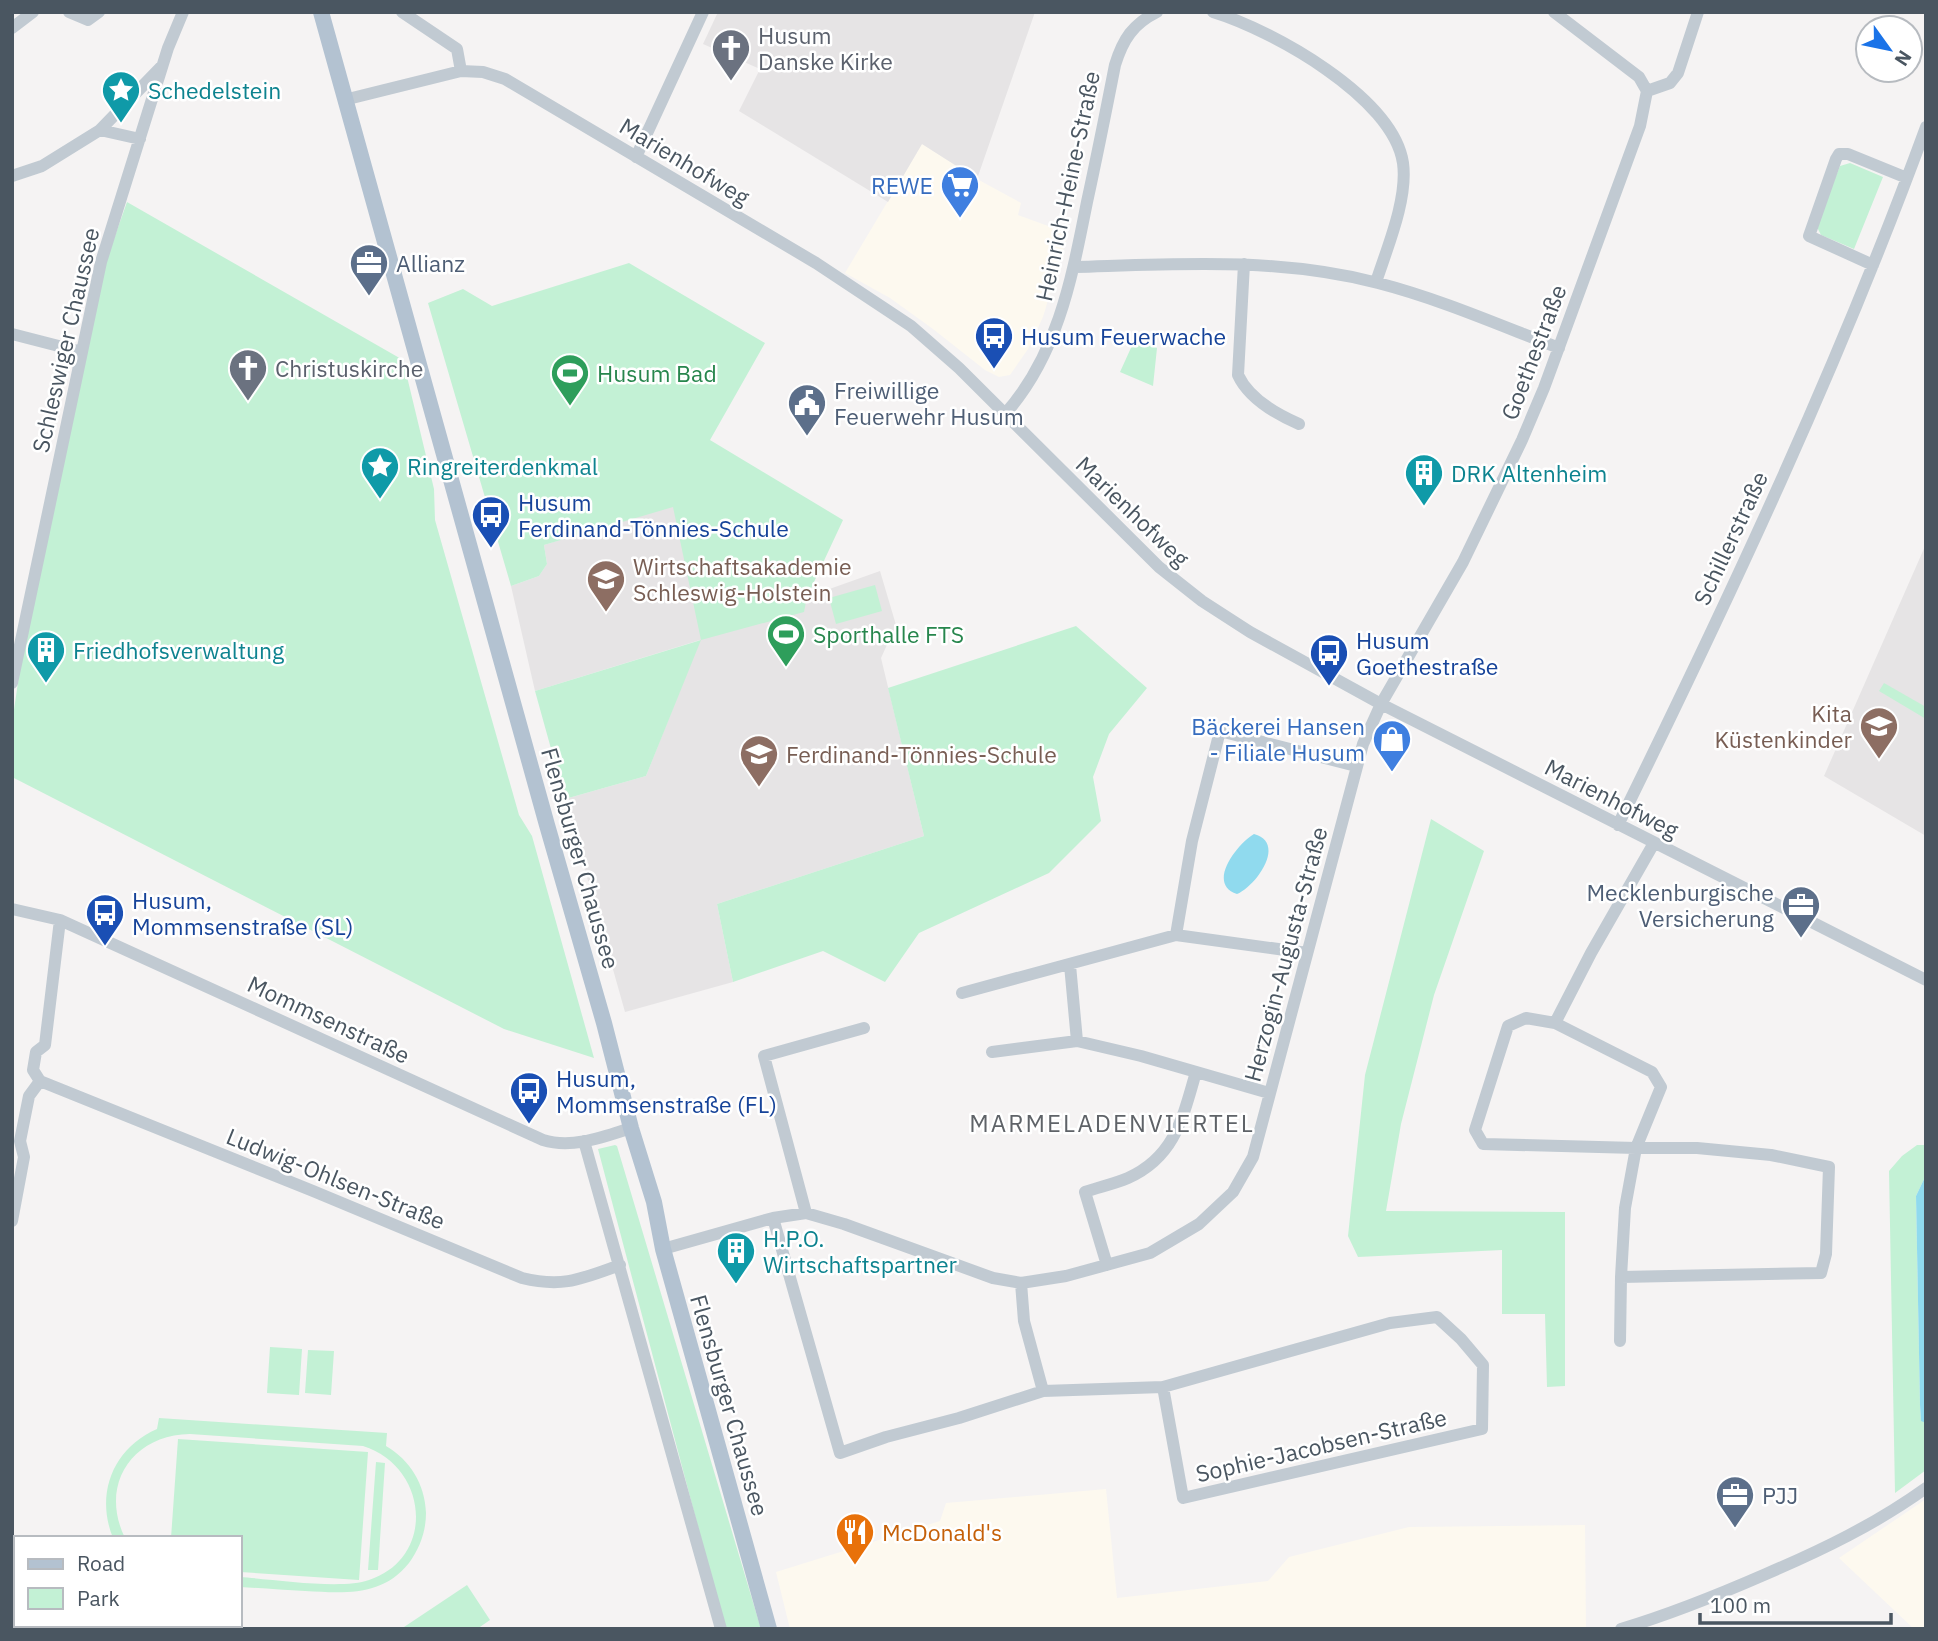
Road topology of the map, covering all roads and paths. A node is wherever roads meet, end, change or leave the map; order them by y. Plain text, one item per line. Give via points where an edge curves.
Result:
1 (33, 12) edge
2 (69, 12) edge
3 (99, 12) edge
4 (183, 12) edge
5 (321, 12) edge
6 (402, 12) edge
7 (703, 12) edge
8 (1157, 12) edge
9 (1213, 12) edge
10 (1555, 12) edge
11 (1698, 12) edge
12 (12, 29) edge
13 (162, 66) junction
14 (461, 71) junction
15 (1647, 92) junction
16 (344, 100) junction
17 (1926, 127) edge
18 (100, 130) junction
19 (140, 139) junction
20 (636, 157) junction
21 (12, 176) edge
22 (1907, 178) junction
23 (1244, 264) junction
24 (1873, 265) junction
25 (1075, 267) junction
26 (1376, 282) junction
27 (12, 334) edge
28 (1559, 348) junction
29 (82, 352) junction
30 (1005, 414) junction
31 (1299, 424) dead end
32 (12, 682) edge
33 (1381, 704) junction
34 (1356, 766) junction
35 (1618, 825) junction
36 (1654, 843) junction
37 (12, 909) edge
38 (60, 920) junction
39 (1177, 936) junction
40 (1307, 953) junction
41 (1070, 965) junction
42 (1926, 980) edge
43 (962, 993) dead end
44 (1555, 1023) junction
45 (864, 1028) dead end
46 (1077, 1041) junction
47 (992, 1052) dead end
48 (1196, 1072) junction
49 (40, 1081) junction
50 (1269, 1093) junction
51 (631, 1128) junction
52 (584, 1141) junction
53 (1636, 1148) junction
54 (806, 1213) junction
55 (773, 1218) junction
56 (12, 1221) edge
57 (663, 1249) junction
58 (620, 1265) junction
59 (1107, 1265) junction
60 (1621, 1277) junction
61 (1021, 1283) junction
62 (1620, 1341) dead end
63 (1163, 1387) junction
64 (1044, 1391) junction
65 (1926, 1488) edge
66 (721, 1629) edge
67 (769, 1629) edge
68 (1621, 1629) edge

1 - 12 street
2 - 3 street via 88,20
4 - 13 street, Schleswiger Chaussee
5 - 16 main road, Flensburger Chaussee
6 - 14 street via 457,48
7 - 20 street
8 - 25 street, Heinrich-Heine-Straße via 1133,28 1118,53
9 - 26 street via 1322,67 1368,103 1394,137 1403,180
10 - 15 street via 1639,77
11 - 15 street via 1678,74 1670,83
13 - 18 street
13 - 19 street, Schleswiger Chaussee
14 - 16 street, Marienhofweg
14 - 20 street, Marienhofweg via 505,79
15 - 28 street, Goethestraße via 1640,126
16 - 51 main road, Flensburger Chaussee
17 - 22 street, Schillerstraße
18 - 19 street
18 - 21 street via 42,166
19 - 29 street, Schleswiger Chaussee via 101,262
20 - 30 street, Marienhofweg via 898,316
22 - 24 street, Schillerstraße
22 - 24 street via 1848,153 1836,159 1809,236
23 - 25 street
23 - 26 street
23 - 31 street via 1238,375 1261,402
24 - 35 street, Schillerstraße via 1752,543
25 - 30 street, Heinrich-Heine-Straße via 1053,336 1024,390
26 - 28 street
27 - 29 street
28 - 33 street, Goethestraße via 1482,525
29 - 32 street, Schleswiger Chaussee
30 - 33 street, Marienhofweg via 1120,531 1184,587 1264,641
33 - 34 street, Herzogin-Augusta-Straße
33 - 35 street, Marienhofweg
34 - 39 street via 1220,731 1192,841
34 - 40 street, Herzogin-Augusta-Straße
35 - 36 street, Marienhofweg
36 - 42 street, Marienhofweg
36 - 44 street
37 - 38 street, Mommsenstraße
38 - 49 street via 45,1045 36,1052 33,1070
38 - 52 street, Mommsenstraße via 543,1140
39 - 40 street
39 - 41 street
40 - 50 street, Herzogin-Augusta-Straße
41 - 43 street
41 - 46 street
44 - 53 street via 1652,1072 1661,1087
44 - 53 street via 1526,1018 1508,1026 1475,1130 1483,1144
45 - 54 street via 764,1056
46 - 47 street
46 - 48 street
48 - 50 street
48 - 59 street via 1182,1121 1170,1145 1152,1165 1086,1192
49 - 56 street via 29,1096
49 - 58 street, Ludwig-Ohlsen-Straße via 522,1278 547,1284
50 - 59 street, Herzogin-Augusta-Straße via 1253,1157 1233,1192 1199,1224 1150,1253
51 - 52 street, Mommsenstraße
51 - 57 main road, Flensburger Chaussee
52 - 58 street
53 - 60 street via 1625,1208
53 - 60 street via 1771,1155 1829,1167 1826,1254 1821,1273
54 - 55 street, Herzogin-Augusta-Straße
54 - 61 street, Herzogin-Augusta-Straße via 993,1278
55 - 57 street, Herzogin-Augusta-Straße
55 - 64 street via 840,1453
57 - 67 main road, Flensburger Chaussee
58 - 66 street
59 - 61 street, Herzogin-Augusta-Straße
60 - 62 street
61 - 64 street via 1024,1321
63 - 63 street, Sophie-Jacobsen-Straße via 1183,1497 1482,1429 1483,1365 1437,1317 1390,1323
63 - 64 street
65 - 68 street via 1835,1544 1714,1597

